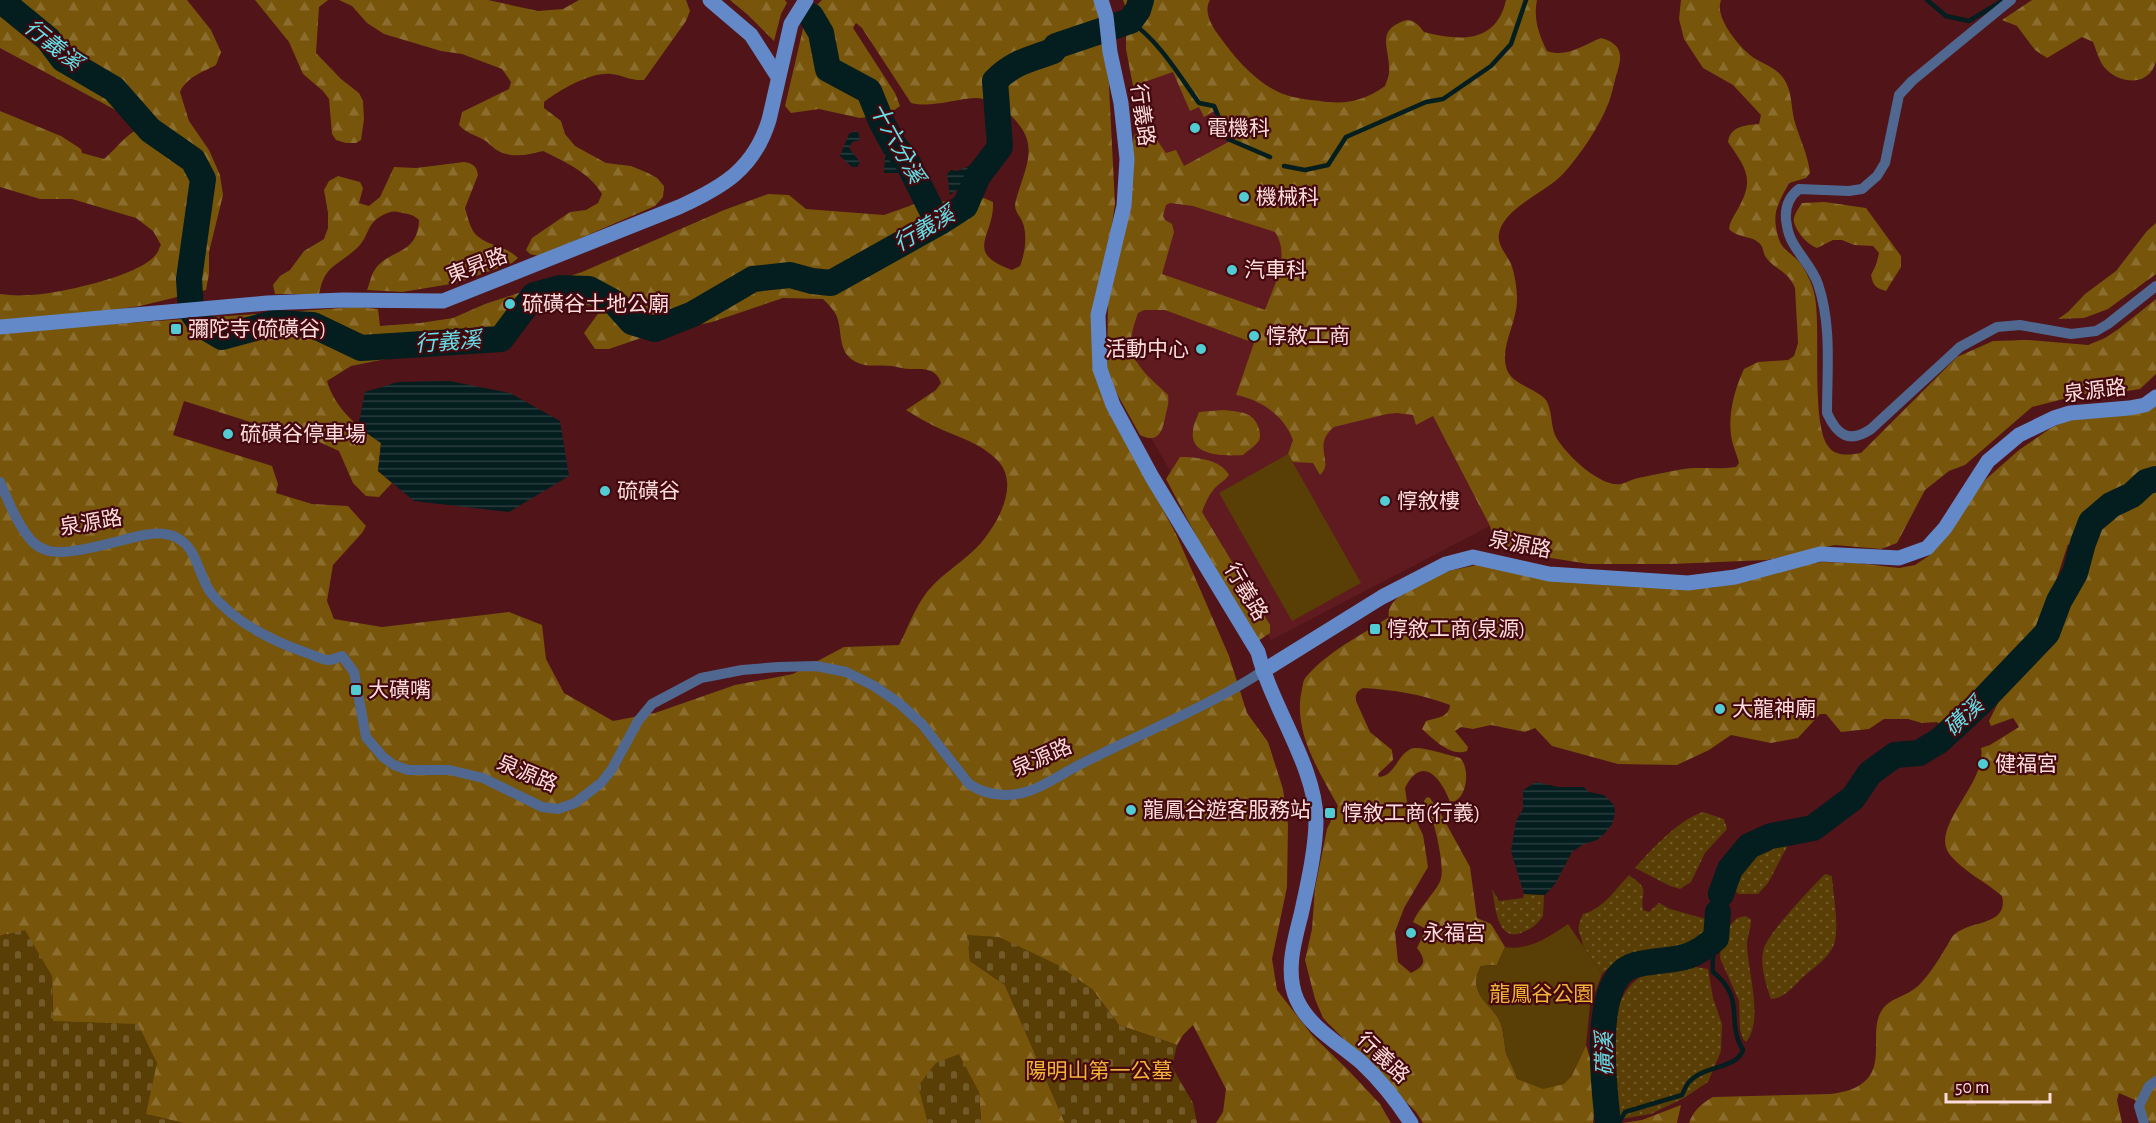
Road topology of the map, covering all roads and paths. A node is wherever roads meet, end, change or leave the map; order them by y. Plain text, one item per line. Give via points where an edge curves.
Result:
1 (710, 0) edge
2 (806, 0) edge
3 (1101, 0) edge
4 (2011, 0) edge
5 (778, 77) junction
6 (2156, 286) edge
7 (0, 327) edge
8 (2156, 397) edge
9 (0, 482) edge
10 (1263, 671) junction
11 (2156, 1081) edge
12 (1411, 1123) edge
13 (2144, 1123) edge

1 - 5 street via 751,35
2 - 5 street, 東昇路 via 791,24
3 - 10 street, 行義路 via 1121,103 1127,159 1124,206 1098,315 1100,369 1113,405 1258,652
4 - 6 street via 1899,95 1886,163 1877,176 1862,189 1799,189 1785,208 1787,229 1817,281 1826,315 1827,413 1832,425 1842,434 1860,436 1960,347 1997,327 2020,325 2071,334 2096,331
5 - 7 street, 東昇路 via 765,134 756,151 745,166 713,191 454,298 267,303
8 - 10 street, 泉源路 via 2145,405 2062,415 2019,435 1988,461 1945,528 1927,548 1899,558 1820,554 1736,577 1688,583 1549,574 1473,557 1446,564 1382,597
9 - 10 street, 泉源路 via 30,540 50,551 79,549 147,534 177,537 192,553 212,594 263,636 328,660 342,656 350,664 366,737 383,757 408,770 449,770 483,778 542,807 558,809 602,783 652,705 701,678 742,670 816,666 846,672 874,686 922,724 969,784 991,795 1018,794 1036,788 1172,722
10 - 12 street, 行義路 via 1306,772 1316,817 1309,876 1292,951 1296,999 1318,1027 1397,1100
11 - 13 street via 2139,1106

